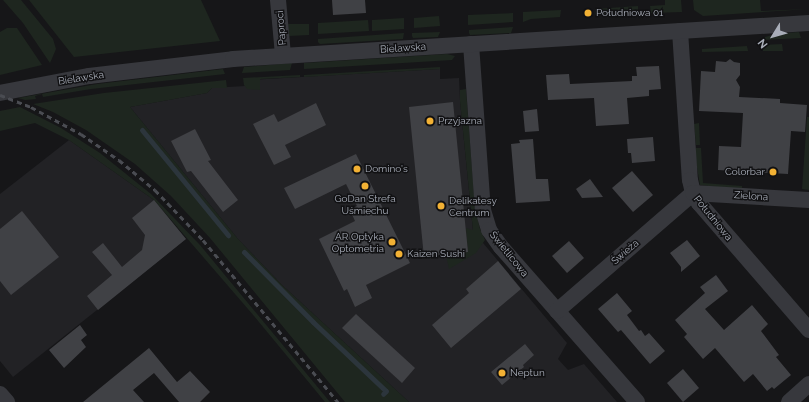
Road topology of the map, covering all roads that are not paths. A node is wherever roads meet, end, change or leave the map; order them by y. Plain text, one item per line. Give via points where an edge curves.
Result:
1 (278, 0) edge
2 (809, 23) edge
3 (680, 31) junction
4 (470, 44) junction
5 (283, 55) junction
6 (0, 93) edge
7 (693, 192) junction
8 (809, 200) edge
9 (557, 311) junction
10 (809, 330) edge
11 (809, 384) edge
12 (0, 394) edge
13 (7, 402) edge
14 (637, 402) edge
15 (789, 402) edge

1 - 5 street, Paproci
2 - 3 street, Bielawska
3 - 4 street, Bielawska
3 - 7 street, Południowa via 690,180
4 - 5 street, Bielawska
4 - 9 street, Świetlicowa via 485,220 498,243
5 - 6 street, Bielawska via 89,76
7 - 8 street, Zielona
7 - 9 street, Świeża
7 - 10 street, Południowa via 699,203
9 - 14 street, Świetlicowa
11 - 15 street
12 - 13 street

